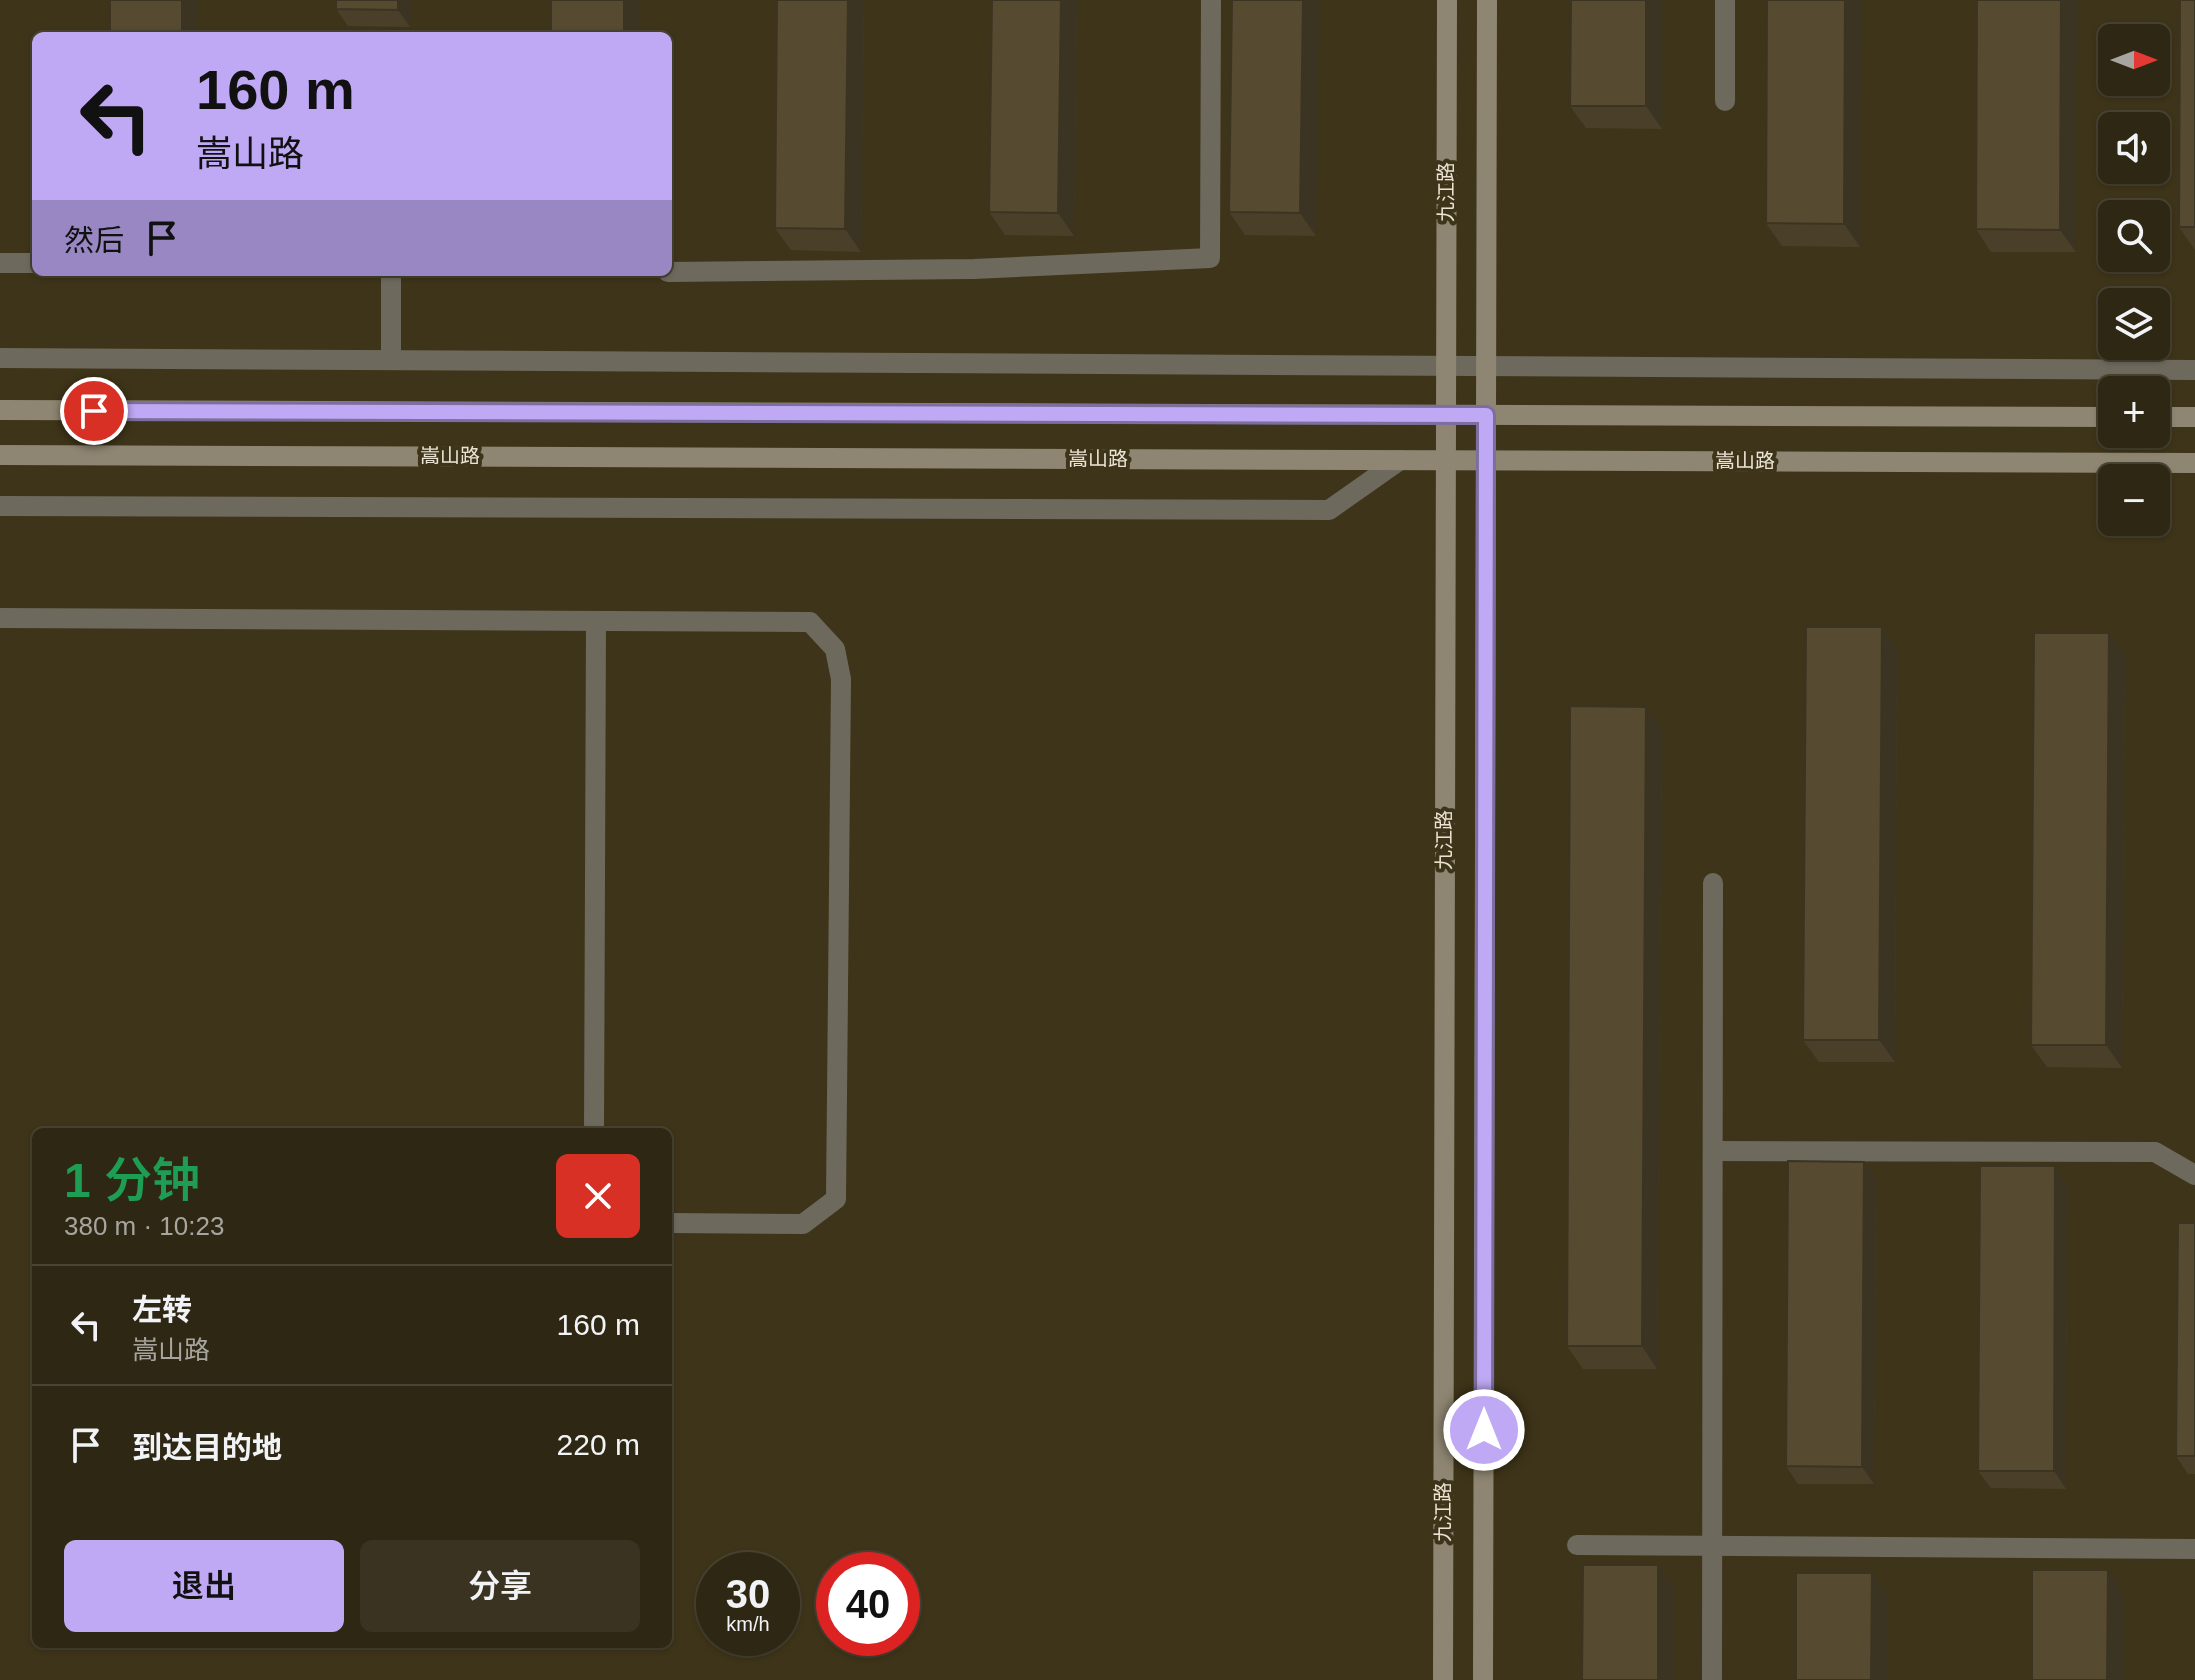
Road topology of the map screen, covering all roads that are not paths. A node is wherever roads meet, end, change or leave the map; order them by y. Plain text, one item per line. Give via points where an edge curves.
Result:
1 (1211, 0) edge
2 (1447, 0) edge
3 (1487, 0) edge
4 (1725, 0) edge
5 (1725, 101) dead end
6 (0, 263) edge
7 (32, 263) edge
8 (672, 272) edge
9 (391, 276) edge
10 (0, 358) edge
11 (391, 360) junction
12 (1446, 365) junction
13 (1486, 366) junction
14 (2195, 370) edge
15 (0, 410) edge
16 (1445, 415) junction
17 (1486, 415) junction
18 (2098, 417) edge
19 (2170, 417) edge
20 (2195, 417) edge
21 (0, 455) edge
22 (1400, 460) junction
23 (1445, 460) junction
24 (1486, 460) junction
25 (2195, 463) edge
26 (0, 506) edge
27 (0, 618) edge
28 (596, 621) junction
29 (1713, 883) dead end
30 (594, 1128) edge
31 (1713, 1151) junction
32 (2195, 1175) edge
33 (672, 1223) edge
34 (1577, 1545) dead end
35 (1712, 1546) junction
36 (2195, 1549) edge
37 (1443, 1680) edge
38 (1483, 1680) edge
39 (1712, 1680) edge

1 - 8 street via 1210,258 974,269
2 - 12 street, 九江路
3 - 13 street, 九江路
4 - 5 street
6 - 7 street
9 - 11 street
10 - 11 street
11 - 12 street
12 - 13 street
12 - 16 street, 九江路
13 - 14 street
13 - 17 street, 九江路
15 - 16 street
16 - 17 street
16 - 23 street, 九江路
17 - 18 street
17 - 24 street, 九江路
19 - 20 street
21 - 22 street, 嵩山路
22 - 23 street, 嵩山路
22 - 26 street via 1329,510
23 - 24 street, 嵩山路
23 - 37 street, 九江路
24 - 25 street, 嵩山路
24 - 38 street, 九江路
27 - 28 street
28 - 30 street
28 - 33 street via 810,622 835,649 841,679 836,1199 803,1224
29 - 31 street
31 - 32 street via 2155,1152
31 - 35 street
34 - 35 street
35 - 36 street
35 - 39 street

